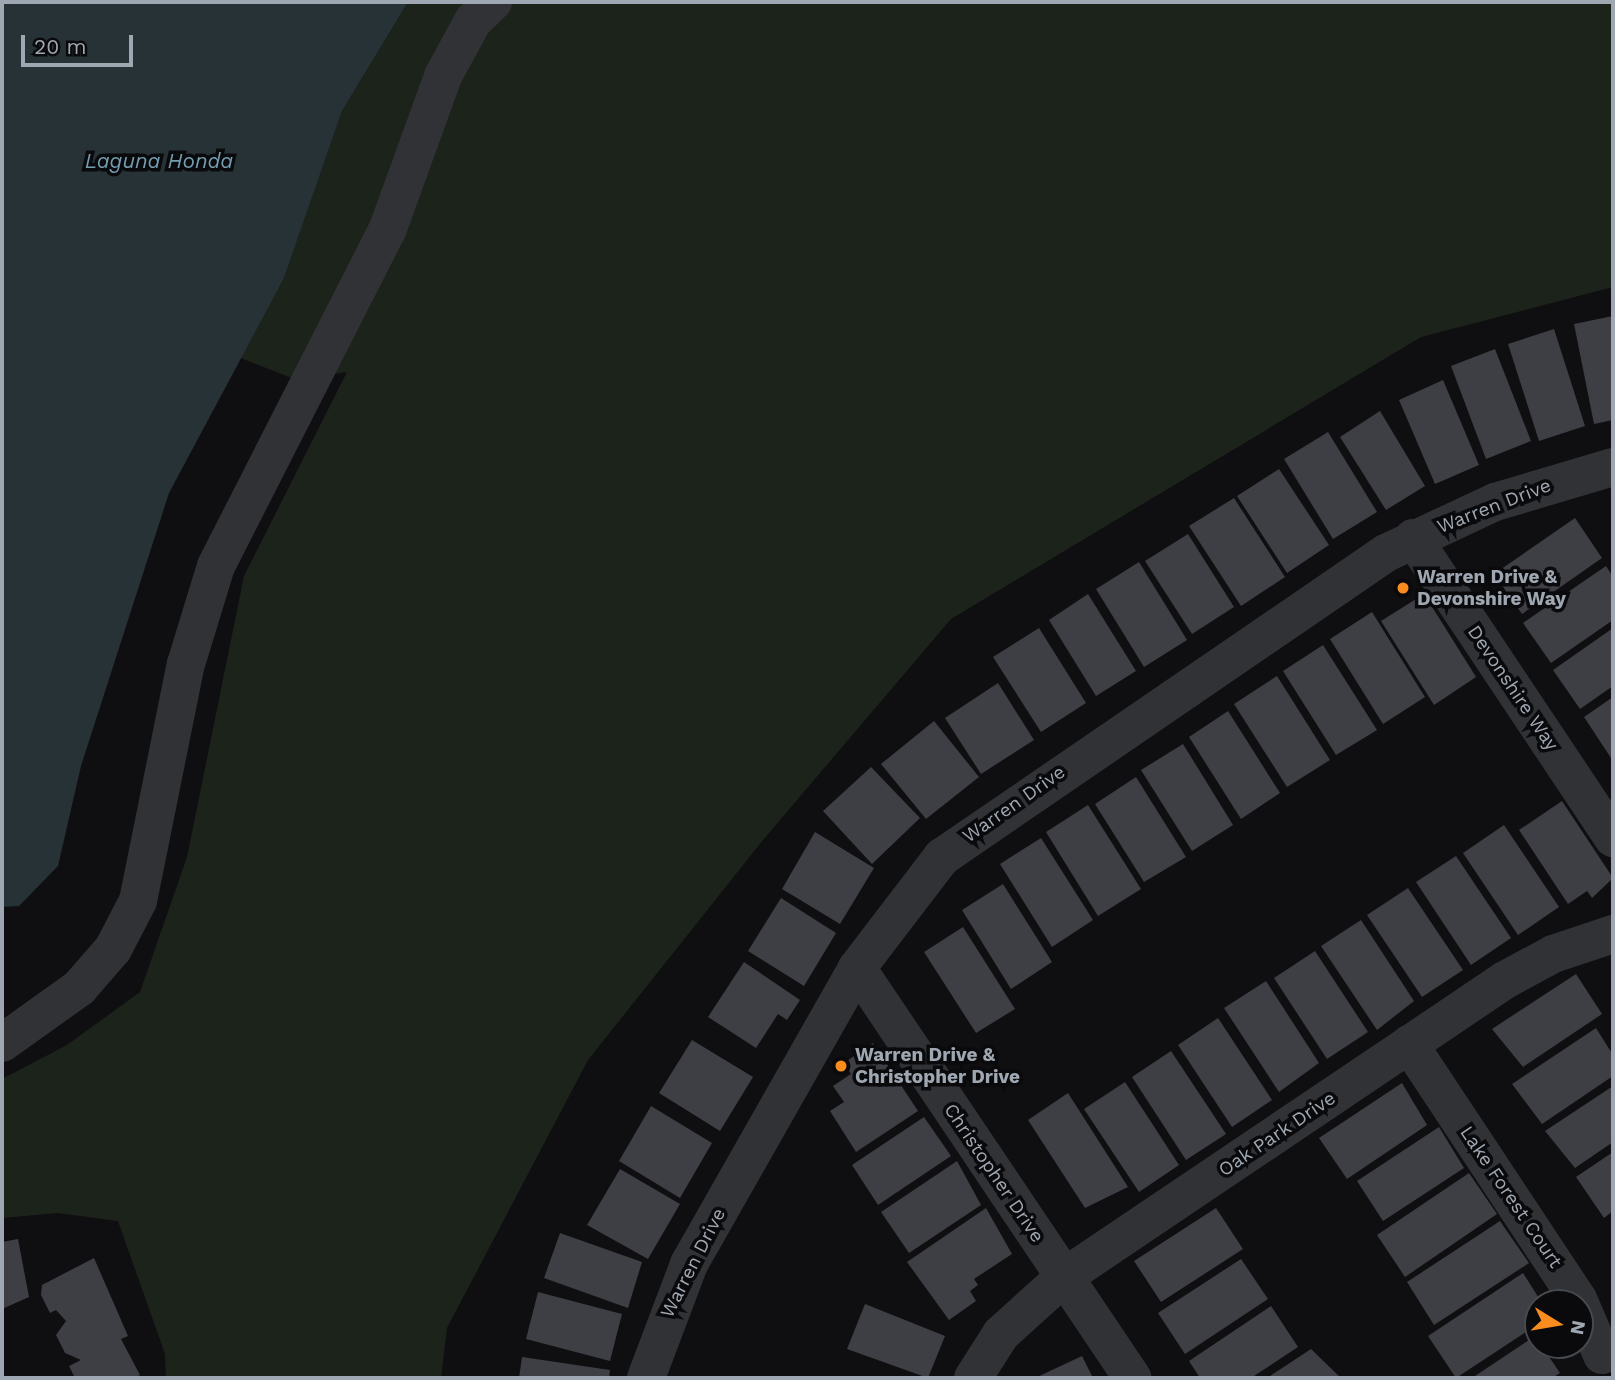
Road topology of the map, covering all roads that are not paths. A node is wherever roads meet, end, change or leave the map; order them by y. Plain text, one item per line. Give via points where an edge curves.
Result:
1 (493, 2) edge
2 (1613, 467) edge
3 (1413, 538) junction
4 (1613, 838) edge
5 (1613, 934) edge
6 (857, 968) junction
7 (2, 1043) edge
8 (1409, 1044) junction
9 (1064, 1278) junction
10 (1602, 1355) dead end
11 (646, 1378) edge
12 (973, 1378) edge
13 (1132, 1378) edge

1 - 7 street via 473,21 443,76 387,231 216,566 186,664 138,901 113,949 79,988
2 - 3 street, Warren Drive via 1495,502
3 - 4 street, Devonshire Way
3 - 6 street, Warren Drive via 974,830 912,890
5 - 8 street, Oak Park Drive via 1527,967
6 - 9 street, Christopher Drive
6 - 11 street, Warren Drive via 684,1275
8 - 9 street, Oak Park Drive
8 - 10 street, Lake Forest Court via 1578,1299
9 - 12 street, Oak Park Drive via 1000,1334
9 - 13 street, Christopher Drive

